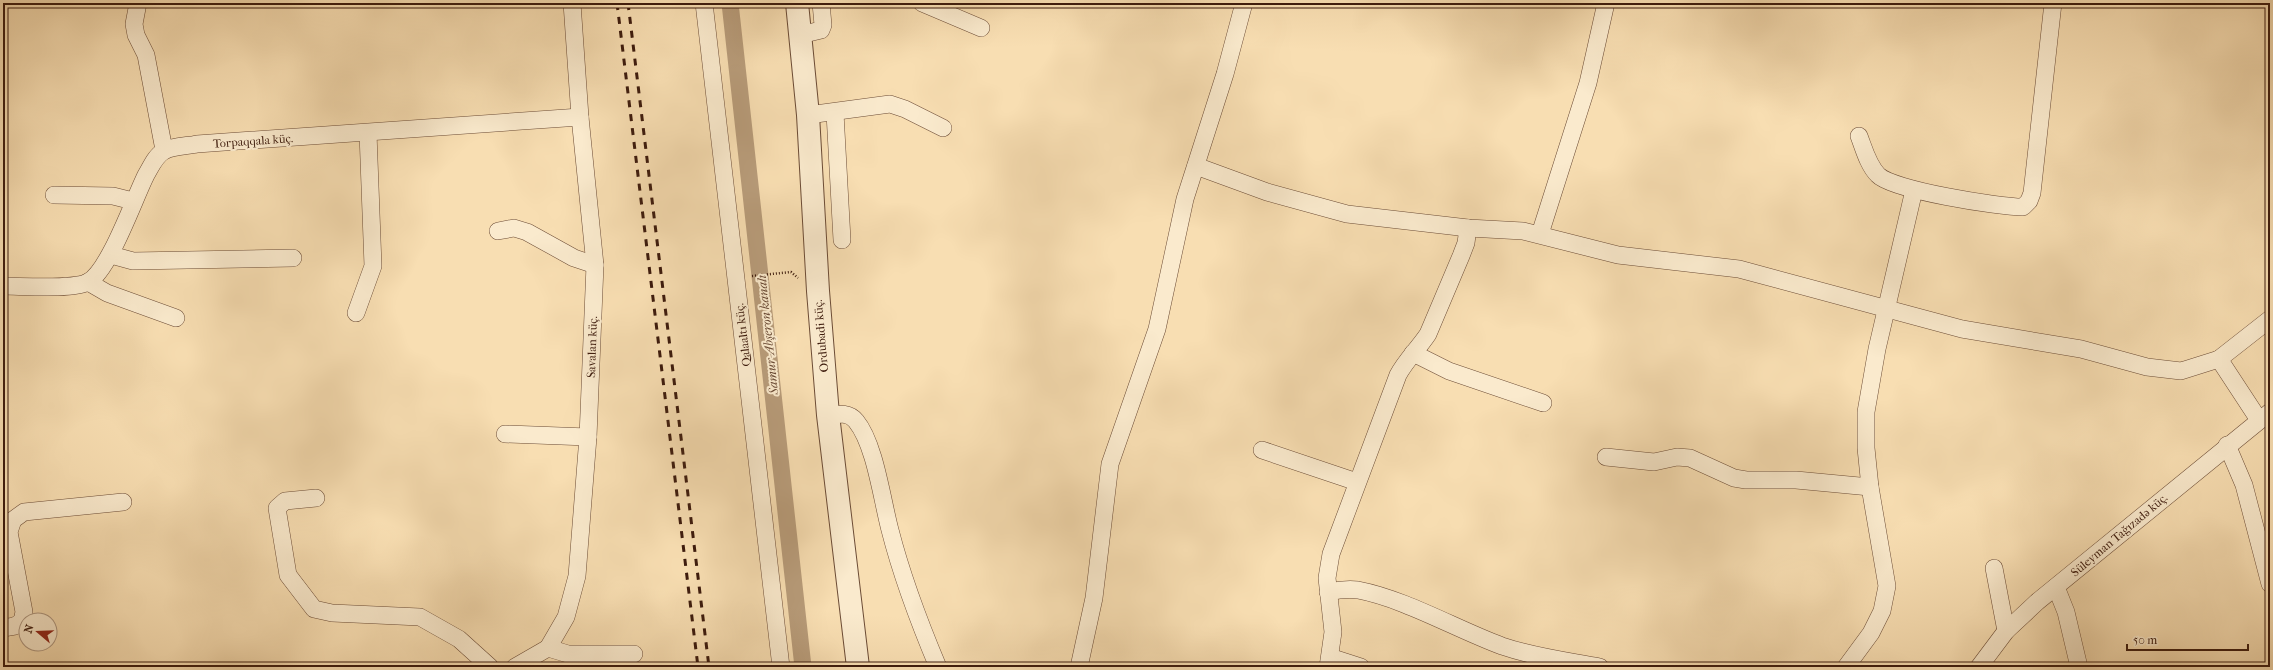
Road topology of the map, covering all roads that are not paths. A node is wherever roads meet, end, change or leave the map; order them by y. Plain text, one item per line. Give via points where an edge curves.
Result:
1 (138, 3) edge
2 (572, 3) edge
3 (704, 3) edge
4 (797, 3) edge
5 (821, 3) edge
6 (922, 3) edge
7 (1244, 3) edge
8 (1606, 3) edge
9 (2053, 3) edge
10 (981, 28) dead end
11 (800, 35) junction
12 (835, 113) junction
13 (808, 115) junction
14 (580, 117) junction
15 (943, 128) dead end
16 (368, 133) junction
17 (1859, 136) dead end
18 (164, 150) junction
19 (1196, 166) junction
20 (1914, 190) junction
21 (54, 195) dead end
22 (133, 201) junction
23 (1468, 228) junction
24 (498, 231) dead end
25 (1540, 234) junction
26 (842, 240) dead end
27 (111, 255) junction
28 (293, 258) dead end
29 (595, 265) junction
30 (88, 282) junction
31 (3, 286) edge
32 (1887, 310) junction
33 (356, 313) dead end
34 (176, 318) dead end
35 (2270, 318) edge
36 (1413, 353) junction
37 (2219, 359) junction
38 (1543, 402) dead end
39 (828, 414) junction
40 (2265, 416) edge
41 (505, 434) dead end
42 (588, 437) junction
43 (2227, 445) junction
44 (1262, 450) dead end
45 (1606, 457) dead end
46 (1357, 482) junction
47 (1870, 487) junction
48 (316, 498) dead end
49 (123, 502) dead end
50 (2267, 563) edge
51 (1994, 568) dead end
52 (2270, 584) edge
53 (2056, 587) junction
54 (1328, 592) junction
55 (3, 628) edge
56 (2006, 631) junction
57 (548, 648) junction
58 (634, 654) dead end
59 (1329, 662) edge
60 (490, 667) edge
61 (515, 667) edge
62 (781, 667) edge
63 (858, 667) edge
64 (938, 667) edge
65 (1079, 667) edge
66 (1361, 667) edge
67 (1600, 667) edge
68 (1846, 667) edge
69 (1979, 667) edge
70 (2079, 667) edge

1 - 18 street via 134,24 136,35 146,55
2 - 14 street, Savalan küç.
3 - 62 street, Qalaaltı küç.
4 - 11 street, Ordubadi küç.
5 - 11 street via 821,30
6 - 10 street
7 - 19 street
8 - 25 street via 1588,84
9 - 20 street via 2029,201 2023,207 2013,207
11 - 13 street, Ordubadi küç.
12 - 13 street
12 - 15 street via 890,104
12 - 26 street
13 - 39 street, Ordubadi küç.
14 - 16 street, Torpaqqala küç.
14 - 29 street, Savalan küç.
16 - 18 street, Torpaqqala küç. via 197,144
16 - 33 street via 373,266
17 - 20 street via 1878,176
18 - 22 street via 154,161
19 - 23 street via 1266,192 1347,214
19 - 65 street via 1177,228 1157,329 1110,464 1094,598
20 - 32 street
21 - 22 street via 113,196
22 - 27 street
23 - 25 street
23 - 36 street via 1466,243 1428,334
24 - 29 street via 514,228 527,232 574,258
25 - 32 street via 1618,256 1738,269
27 - 28 street via 133,260
27 - 30 street via 99,273
29 - 42 street, Savalan küç.
30 - 31 street via 75,285
30 - 34 street via 107,293
32 - 37 street via 1962,329 2081,349 2154,368 2181,371
32 - 47 street via 1866,412
35 - 37 street
36 - 38 street via 1449,371
36 - 46 street via 1405,361 1398,375
37 - 40 street
39 - 63 street, Ordubadi küç.
39 - 64 street via 848,414 866,434 890,531 915,614
40 - 43 street, Süleyman Tağızadə küç.
41 - 42 street
42 - 57 street, Savalan küç. via 577,576 566,617
43 - 50 street via 2244,485
43 - 53 street, Süleyman Tağızadə küç.
44 - 46 street
45 - 47 street via 1654,462 1677,457 1690,458 1734,478 1746,480 1796,480
46 - 54 street via 1331,554 1327,578
47 - 68 street via 1887,586 1882,610 1871,633
48 - 60 street via 285,501 277,508 288,575 314,609 332,613 420,617 458,639
49 - 55 street via 24,512 13,520 9,532 24,612 22,621 15,626
50 - 52 street
51 - 56 street
53 - 56 street, Süleyman Tağızadə küç.
53 - 70 street via 2066,612
54 - 59 street via 1333,632
54 - 67 street via 1358,590 1392,600 1503,646
56 - 69 street, Süleyman Tağızadə küç.
57 - 58 street via 568,654
57 - 61 street, Savalan küç.
59 - 66 street

